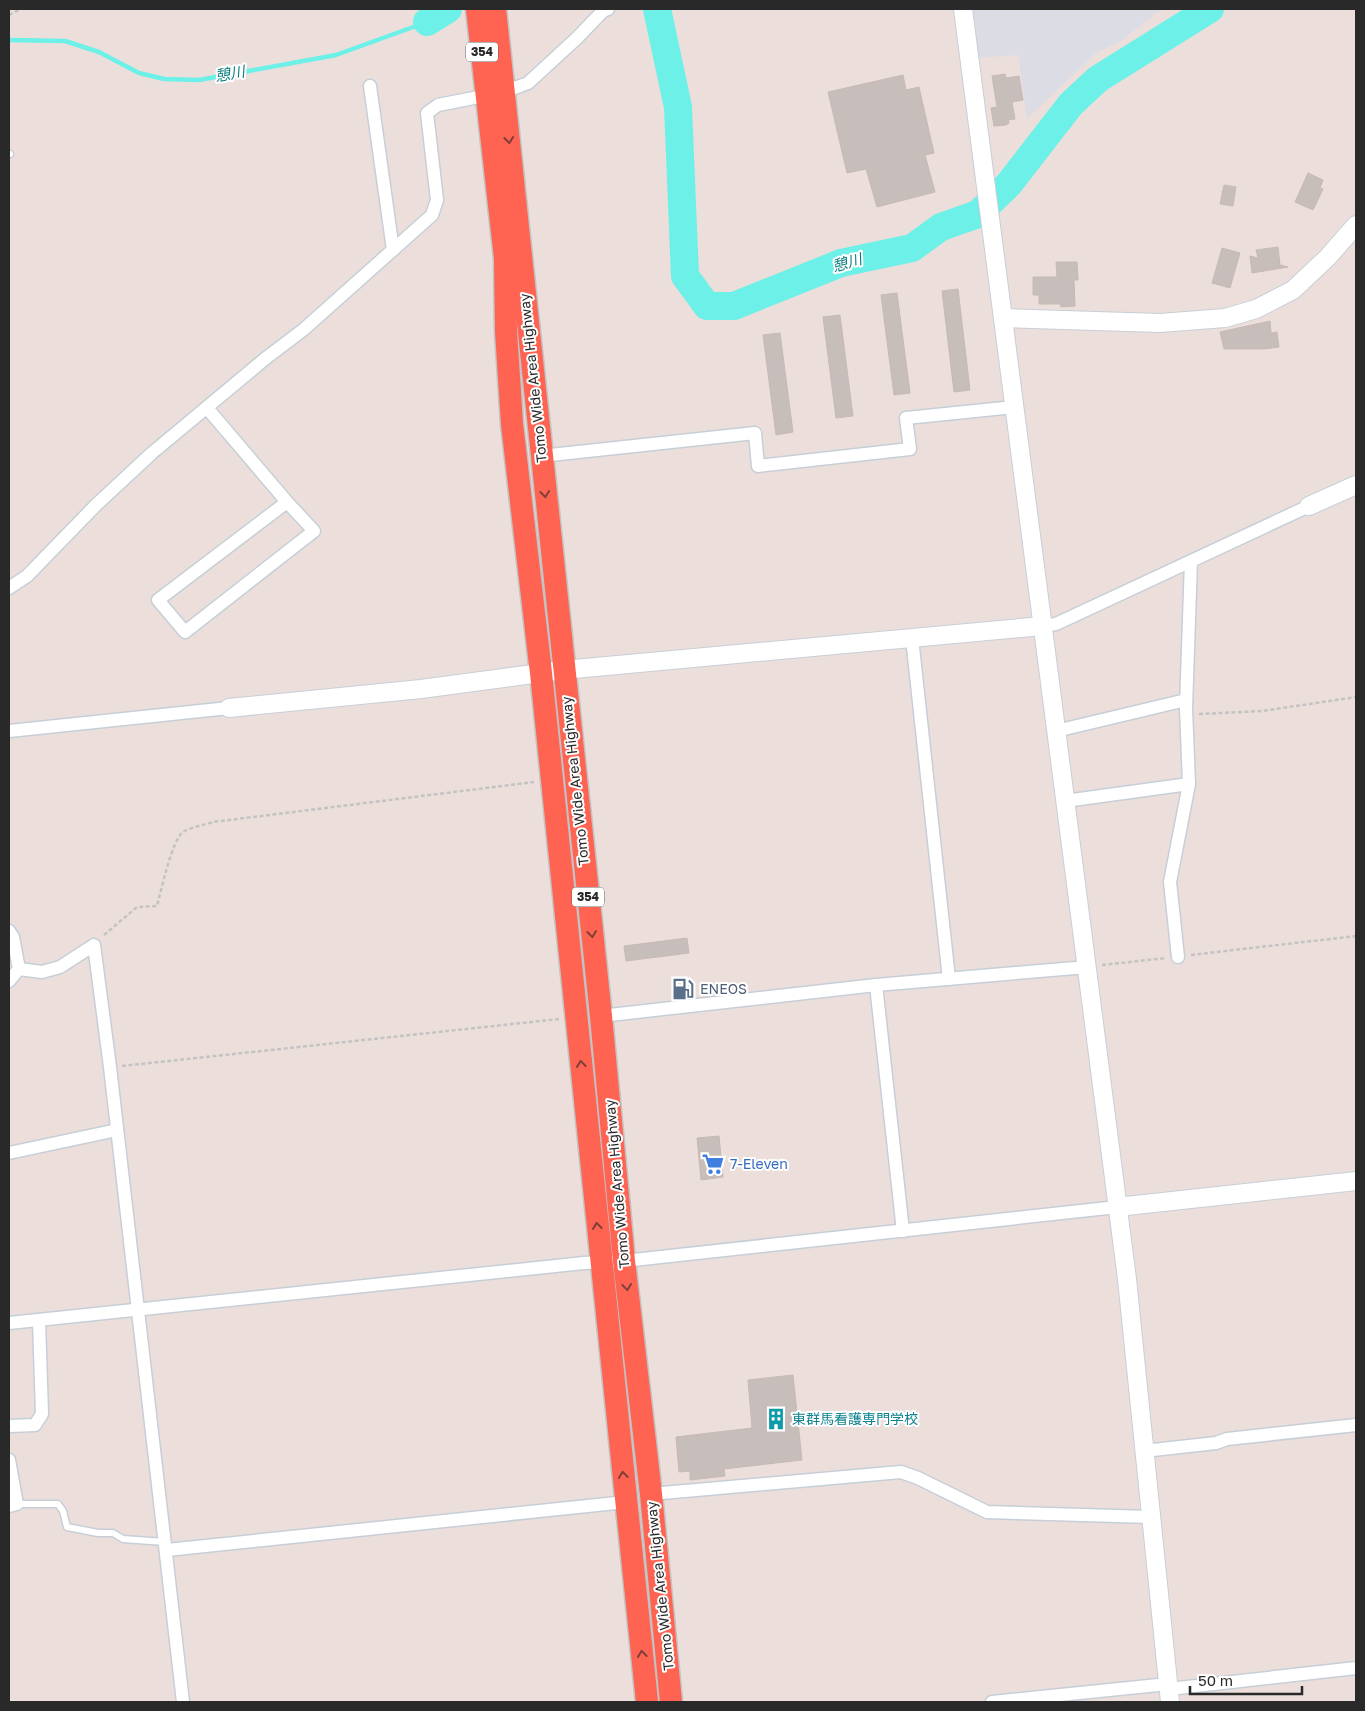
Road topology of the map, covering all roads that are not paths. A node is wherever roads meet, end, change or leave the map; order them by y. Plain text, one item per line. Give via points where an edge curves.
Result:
1 (477, 9) edge
2 (494, 9) edge
3 (608, 9) edge
4 (963, 9) edge
5 (370, 86) dead end
6 (496, 94) junction
7 (1356, 224) edge
8 (393, 250) junction
9 (1003, 318) junction
10 (1014, 407) junction
11 (207, 408) junction
12 (541, 456) junction
13 (1356, 484) edge
14 (287, 502) junction
15 (1310, 506) joint
16 (1191, 561) junction
17 (9, 588) edge
18 (1042, 626) junction
19 (912, 638) junction
20 (552, 672) junction
21 (1186, 700) junction
22 (229, 708) joint
23 (9, 731) edge
24 (1056, 731) junction
25 (1189, 784) junction
26 (1065, 801) junction
27 (9, 931) edge
28 (1178, 957) road end
29 (1087, 967) junction
30 (19, 969) junction
31 (950, 979) junction
32 (9, 981) edge
33 (876, 985) junction
34 (601, 1016) junction
35 (117, 1130) junction
36 (9, 1153) edge
37 (1356, 1181) edge
38 (1117, 1206) junction
39 (903, 1231) junction
40 (601, 1261) junction
41 (624, 1261) junction
42 (138, 1310) junction
43 (39, 1320) junction
44 (9, 1323) edge
45 (1356, 1425) edge
46 (9, 1426) edge
47 (1144, 1451) junction
48 (9, 1460) edge
49 (651, 1494) junction
50 (626, 1502) junction
51 (13, 1505) edge
52 (1150, 1518) junction
53 (166, 1546) junction
54 (1356, 1668) edge
55 (1169, 1692) edge
56 (183, 1702) edge
57 (647, 1702) edge
58 (671, 1702) edge
59 (992, 1702) edge

1 - 6 highway, Tomo Wide Area Highway / 354
2 - 6 highway, Tomo Wide Area Highway / 354
3 - 6 street via 528,83
4 - 9 street
5 - 8 street
6 - 8 street via 438,105 426,112 437,200 432,215
6 -> 12 highway, Tomo Wide Area Highway / 354
6 - 20 highway, Tomo Wide Area Highway / 354 via 512,424
7 - 9 street via 1328,257 1293,290 1256,309 1225,318 1160,323
8 - 11 street via 303,330
9 - 10 street
10 - 12 street via 906,418 910,449 758,466 755,433
10 - 18 street
11 - 14 street
11 - 17 street via 152,453 27,576
12 -> 20 highway, Tomo Wide Area Highway / 354
13 - 15 street
14 - 14 street via 314,531 185,632 158,600
15 - 16 street
16 - 18 street via 1056,624
16 - 21 street
18 - 19 street
18 - 24 street
19 - 20 street
19 - 31 street
20 - 22 street
20 -> 34 highway, Tomo Wide Area Highway / 354
40 -> 20 highway, Tomo Wide Area Highway / 354 via 552,780
21 - 24 street
21 - 25 street
22 - 23 street
24 - 26 street
25 - 26 street
25 - 28 street via 1170,882
26 - 29 street
27 - 30 street
29 - 31 street
29 - 38 street
30 - 32 street
30 - 35 street via 42,972 60,967 94,945
31 - 33 street
33 - 34 street
33 - 39 street
34 - 41 highway, Tomo Wide Area Highway / 354
35 - 36 street
35 - 42 street
37 - 38 street
38 - 39 street
38 - 47 street
39 - 41 street
40 - 41 street
40 - 42 street
50 -> 40 highway, Tomo Wide Area Highway / 354
41 -> 49 highway, Tomo Wide Area Highway / 354
42 - 43 street
42 - 53 street
43 - 44 street
43 - 46 street via 42,1414 35,1425
45 - 47 street
47 - 52 street
48 - 51 street
49 - 52 street via 901,1472 987,1512
49 - 58 highway, Tomo Wide Area Highway / 354
50 - 53 street
57 -> 50 highway, Tomo Wide Area Highway / 354
51 - 53 lane via 58,1504 67,1527 113,1533
52 - 55 street
53 - 56 street
54 - 55 street
55 - 59 street

